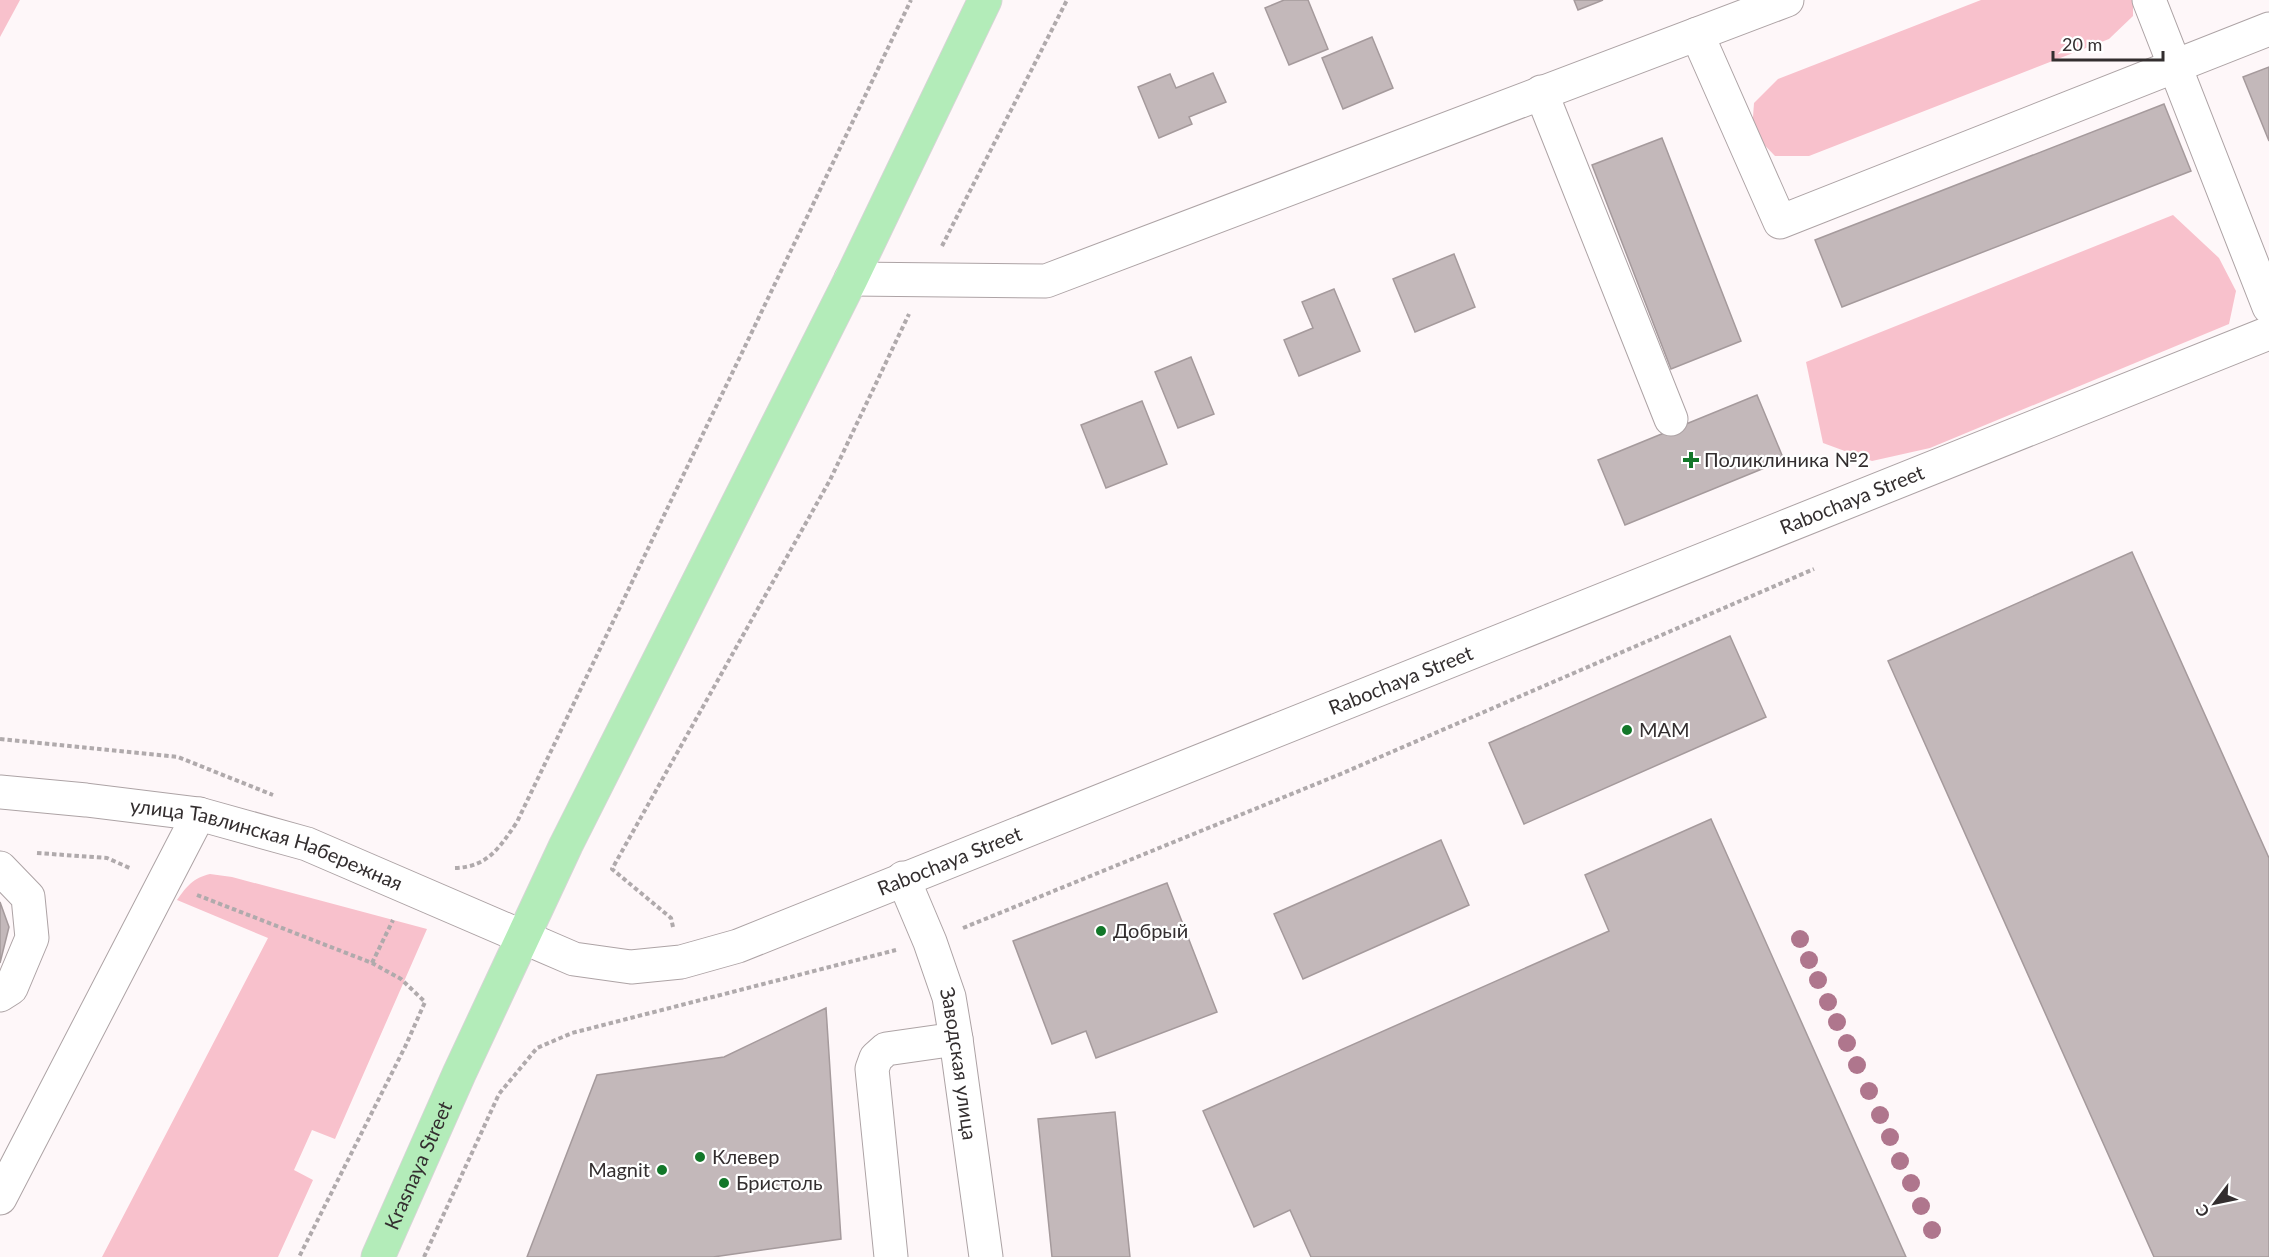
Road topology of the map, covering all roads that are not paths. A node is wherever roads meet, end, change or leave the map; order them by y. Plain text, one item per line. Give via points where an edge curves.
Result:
1 (985, 0) edge
2 (1787, 0) edge
3 (2149, 0) edge
4 (2269, 29) edge
5 (1697, 34) junction
6 (2174, 65) junction
7 (1540, 92) junction
8 (851, 279) junction
9 (2269, 307) edge
10 (2269, 333) edge
11 (1671, 419) dead end
12 (0, 792) edge
13 (200, 814) junction
14 (0, 868) edge
15 (903, 879) junction
16 (522, 938) junction
17 (0, 994) edge
18 (956, 1039) junction
19 (0, 1198) edge
20 (378, 1257) edge
21 (891, 1257) edge
22 (986, 1257) edge

1 - 8 main road, Krasnaya Street
2 - 5 street
3 - 6 street
4 - 6 street
5 - 6 street via 1780,222
5 - 7 street
6 - 9 street
7 - 8 street via 1046,281
7 - 11 street
8 - 16 main road, Krasnaya Street
10 - 15 street, Rabochaya Street
12 - 13 street, улица Тавлинская Набережная
13 - 16 street, улица Тавлинская Набережная via 307,844
13 - 19 street
14 - 17 street via 28,897 32,938 11,988
15 - 16 street, Rabochaya Street via 738,946 681,962 631,967 574,959
15 - 18 street, Заводская улица via 930,942 948,997
16 - 20 main road, Krasnaya Street
18 - 21 street via 886,1048 872,1069
18 - 22 street, Заводская улица

